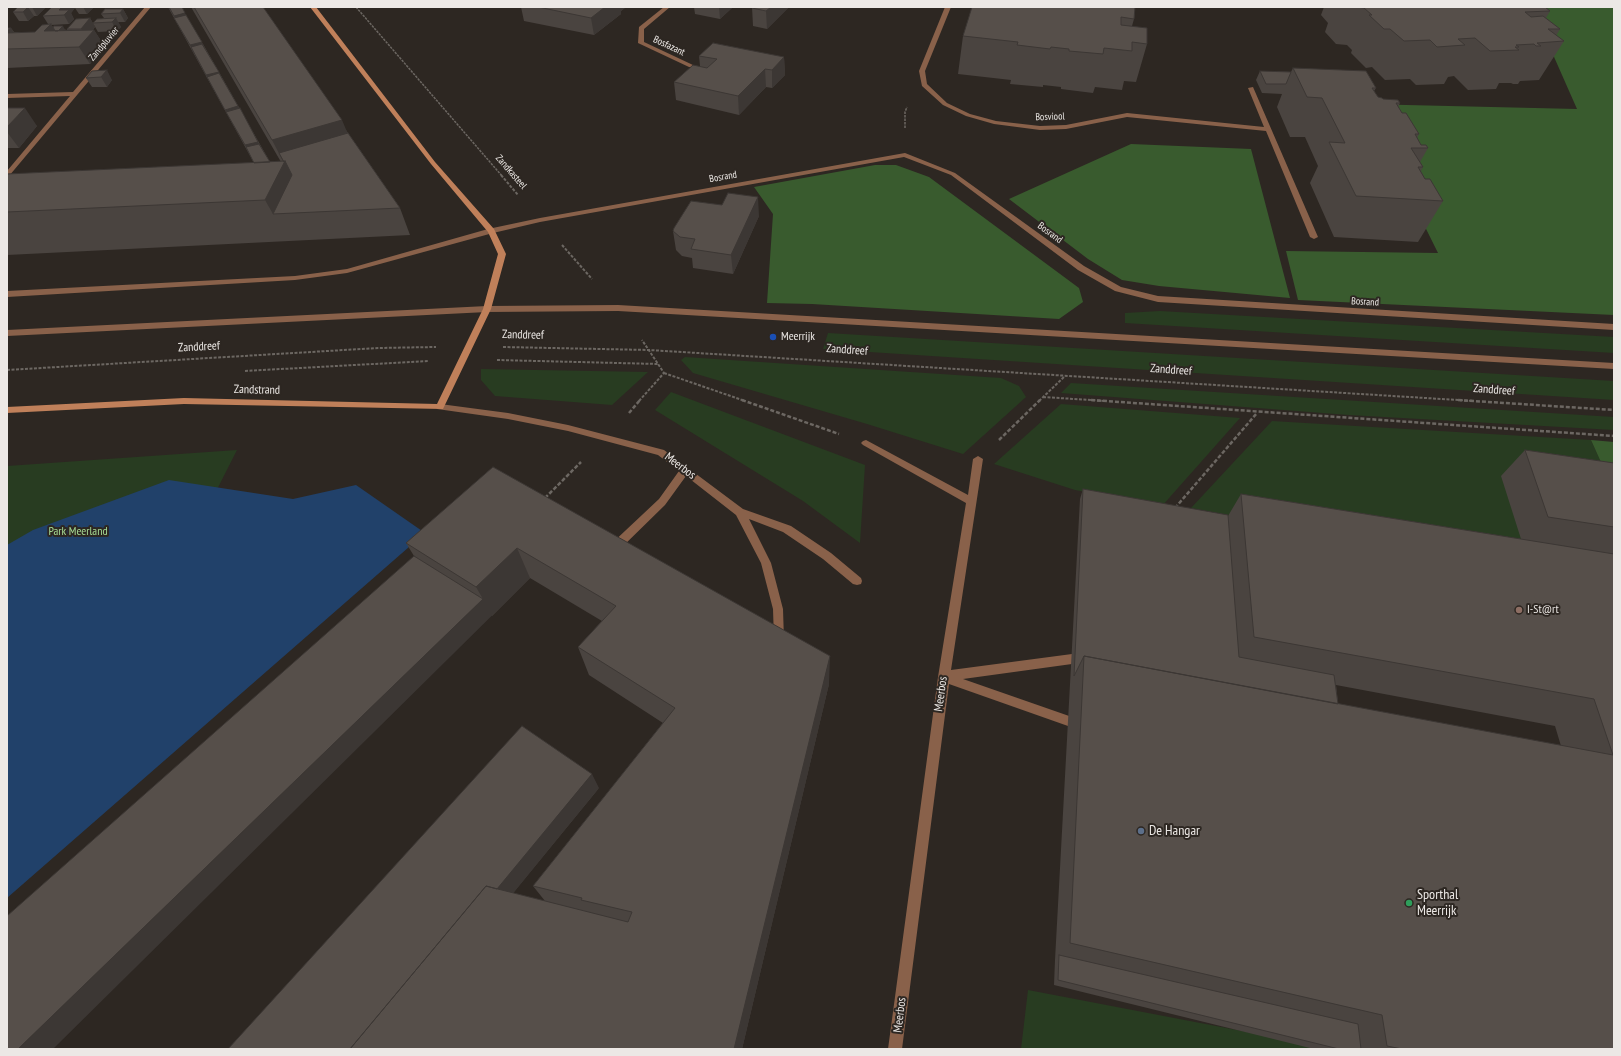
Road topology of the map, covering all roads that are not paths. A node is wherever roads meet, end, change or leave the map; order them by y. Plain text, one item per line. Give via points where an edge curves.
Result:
1 (148, 7) edge
2 (313, 7) edge
3 (667, 7) edge
4 (948, 7) edge
5 (691, 66) edge
6 (1251, 88) dead end
7 (75, 94) junction
8 (7, 96) edge
9 (1269, 130) junction
10 (7, 175) edge
11 (491, 231) junction
12 (1314, 237) dead end
13 (7, 294) edge
14 (487, 308) junction
15 (1614, 327) edge
16 (7, 333) edge
17 (1614, 366) edge
18 (440, 407) junction
19 (7, 410) edge
20 (866, 443) road end
21 (978, 459) road end
22 (685, 470) junction
23 (972, 502) junction
24 (740, 512) junction
25 (608, 554) edge
26 (857, 580) dead end
27 (779, 646) edge
28 (1072, 659) dead end
29 (944, 677) junction
30 (1068, 721) dead end
31 (895, 1049) edge

1 - 7 street, Zandpluvier
2 - 11 street via 433,162
3 - 5 street, Bosfazant via 641,28 641,43
4 - 9 street, Bosviool via 922,71 924,85 945,104 968,116 996,123 1040,128 1066,127 1127,115
6 - 9 street
7 - 8 street
7 - 10 street, Zandpluvier
9 - 12 street
11 - 13 street via 347,271 295,278
11 - 14 street via 502,254
11 - 15 street, Bosrand via 905,154 953,174 1081,268 1118,289 1158,299
14 - 16 street, Zanddreef
14 - 17 street, Zanddreef via 618,308
14 - 18 street
18 - 19 street, Zandstrand via 184,401
18 - 22 street, Meerbos via 568,428 661,452
20 - 23 street
21 - 23 street, Meerbos
22 - 24 street, Meerbos
22 - 25 street via 662,502
23 - 29 street, Meerbos
24 - 26 street via 787,529
24 - 27 street, Meerbos via 766,563 778,609
28 - 29 street
29 - 30 street
29 - 31 street, Meerbos

